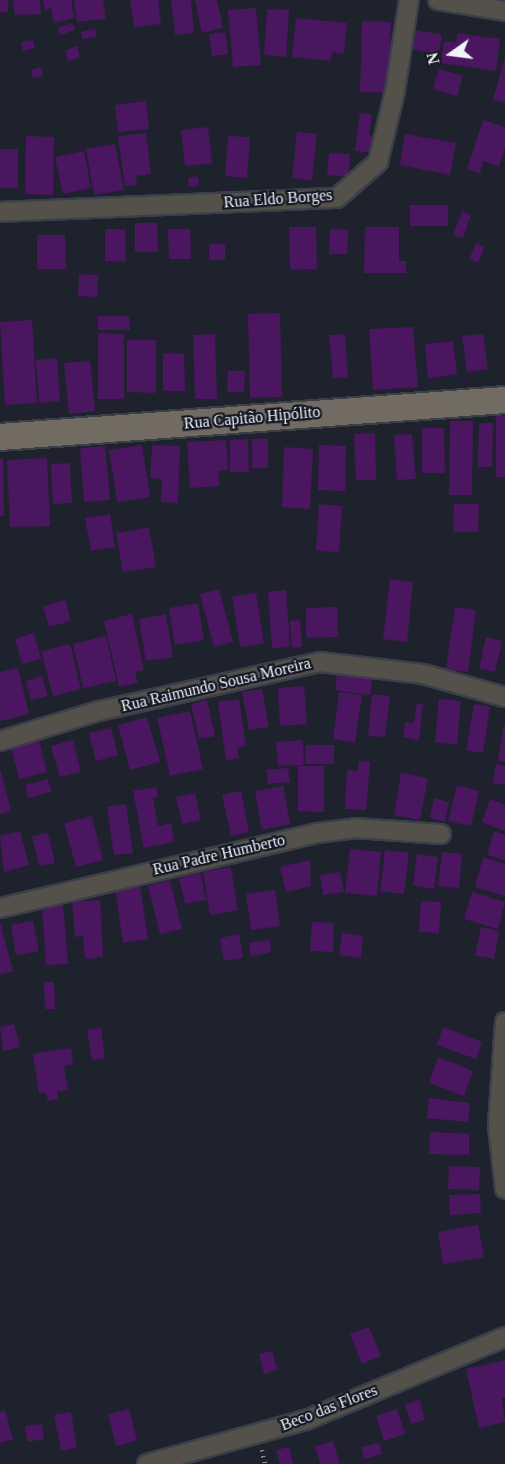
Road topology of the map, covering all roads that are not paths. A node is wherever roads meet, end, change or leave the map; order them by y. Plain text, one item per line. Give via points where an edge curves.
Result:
1 (409, 0) edge
2 (438, 0) edge
3 (505, 11) edge
4 (0, 212) edge
5 (505, 400) edge
6 (0, 437) edge
7 (505, 697) edge
8 (0, 741) edge
9 (441, 834) dead end
10 (0, 908) edge
11 (505, 1022) edge
12 (505, 1189) edge
13 (505, 1337) edge
14 (147, 1464) edge

1 - 4 street, Rua Eldo Borges via 395,91 378,162 337,198
2 - 3 street
5 - 6 main road, Rua Capitão Hipólito
7 - 8 street, Rua Raimundo Sousa Moreira via 423,674 320,662 99,711
9 - 10 street, Rua Padre Humberto via 355,828 317,833
11 - 12 street via 498,1126
13 - 14 street, Beco das Flores via 306,1420

